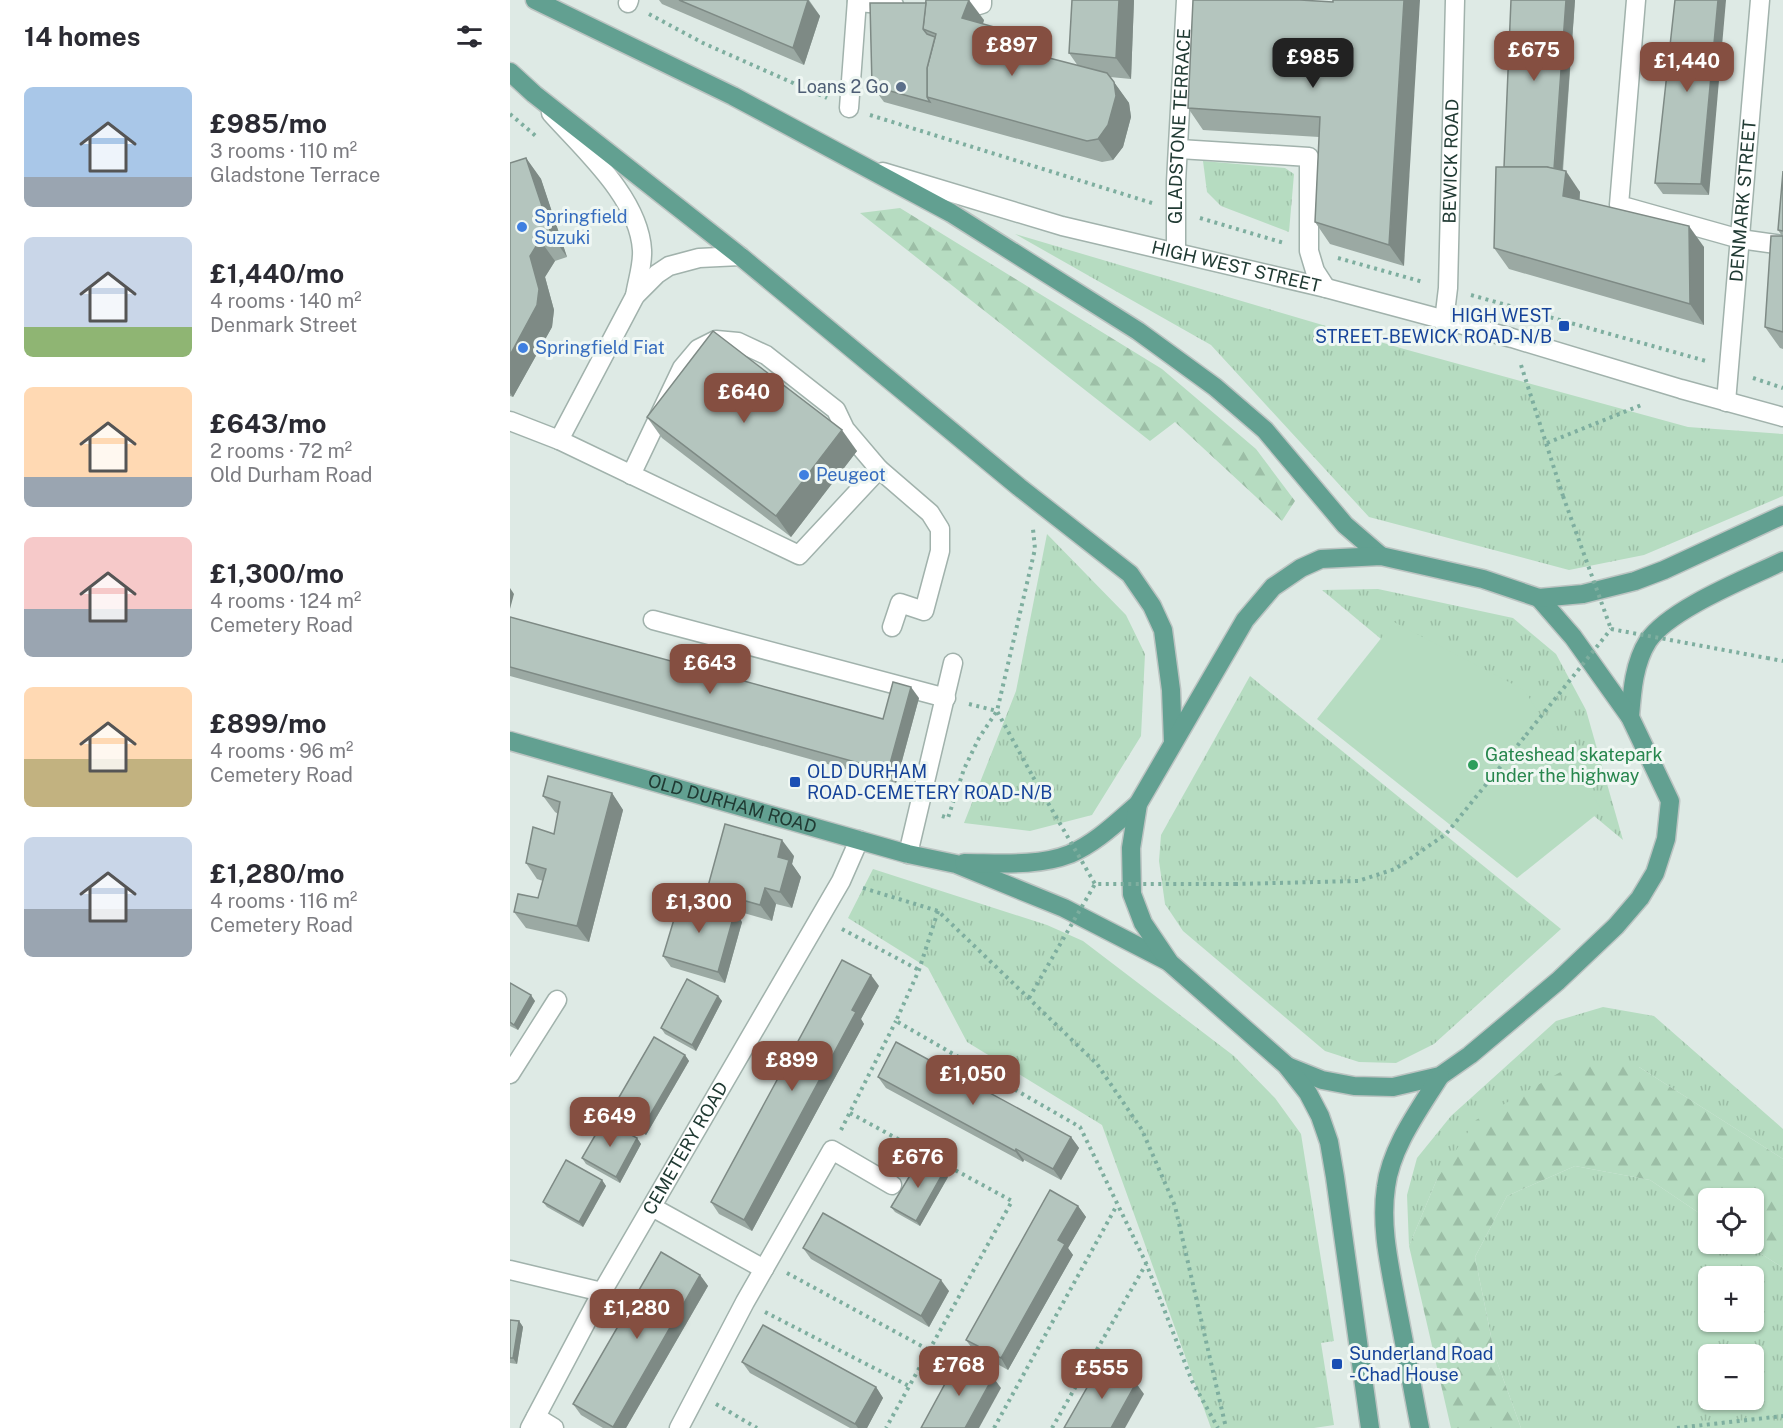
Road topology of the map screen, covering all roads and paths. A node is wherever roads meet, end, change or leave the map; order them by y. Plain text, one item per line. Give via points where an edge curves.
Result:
1 (536, 0) edge
2 (982, 0) edge
3 (1186, 0) edge
4 (1455, 0) edge
5 (1636, 0) edge
6 (1760, 0) edge
7 (629, 1) edge
8 (857, 1) edge
9 (911, 6) edge
10 (933, 7) edge
11 (510, 72) edge
12 (534, 94) junction
13 (849, 108) junction
14 (1179, 149) junction
15 (861, 165) junction
16 (1176, 210) junction
17 (1740, 239) junction
18 (1783, 245) edge
19 (1309, 251) junction
20 (1176, 252) junction
21 (740, 256) junction
22 (1326, 288) junction
23 (1448, 288) junction
24 (635, 296) junction
25 (1444, 321) junction
26 (1512, 338) junction
27 (1728, 369) junction
28 (1783, 388) edge
29 (1681, 389) junction
30 (1726, 402) junction
31 (1783, 417) edge
32 (510, 421) edge
33 (559, 440) junction
34 (1547, 443) junction
35 (879, 469) junction
36 (631, 475) junction
37 (1783, 515) edge
38 (1381, 556) junction
39 (1783, 561) edge
40 (1539, 598) junction
41 (653, 620) dead end
42 (892, 627) dead end
43 (1611, 629) junction
44 (1783, 661) edge
45 (953, 663) dead end
46 (946, 698) junction
47 (997, 711) junction
48 (1630, 717) junction
49 (510, 741) edge
50 (1173, 742) junction
51 (1138, 804) junction
52 (919, 811) junction
53 (859, 840) junction
54 (908, 854) junction
55 (956, 864) junction
56 (841, 881) junction
57 (1095, 884) junction
58 (938, 911) junction
59 (820, 917) junction
60 (1170, 963) junction
61 (919, 970) junction
62 (1029, 998) junction
63 (556, 1000) dead end
64 (896, 1021) junction
65 (1286, 1065) junction
66 (510, 1074) edge
67 (1440, 1076) junction
68 (850, 1113) junction
69 (832, 1150) junction
70 (892, 1185) dead end
71 (1118, 1204) junction
72 (652, 1207) junction
73 (1146, 1263) junction
74 (765, 1266) junction
75 (510, 1270) edge
76 (602, 1292) junction
77 (745, 1302) junction
78 (929, 1350) junction
79 (909, 1386) junction
80 (698, 1393) junction
81 (1783, 1416) edge
82 (533, 1422) edge
83 (554, 1428) edge
84 (679, 1428) edge
85 (757, 1428) edge
86 (886, 1428) edge
87 (994, 1428) edge
88 (1052, 1428) edge
89 (1218, 1428) edge
90 (1226, 1428) edge
91 (1371, 1428) edge
92 (1420, 1428) edge
93 (1677, 1428) edge

1 - 15 main road via 732,96
2 - 10 street via 982,4 965,9
3 - 14 street, GLADSTONE TERRACE
4 - 23 street, BEWICK ROAD
5 - 17 street via 1619,206
6 - 17 street, DENMARK STREET
7 - 13 path via 703,43
8 - 9 street
8 - 13 street
11 - 12 main road
12 - 21 main road
12 - 24 street via 617,187 632,216 642,251
13 - 16 path
14 - 16 street, GLADSTONE TERRACE
14 - 19 street via 1309,157
15 - 20 street, HIGH WEST STREET via 1062,226
15 - 38 main road via 951,213 1138,332 1215,387 1265,430 1345,525
16 - 19 path
16 - 20 street, GLADSTONE TERRACE
17 - 18 street
17 - 27 street, DENMARK STREET
19 - 22 street
19 - 23 path
20 - 22 street, HIGH WEST STREET
21 - 24 street via 699,258 669,266
21 - 50 main road via 1130,574 1163,630
22 - 25 street, HIGH WEST STREET
23 - 25 street, BEWICK ROAD
23 - 27 path
24 - 33 street
25 - 26 street, HIGH WEST STREET
26 - 29 street, HIGH WEST STREET
26 - 34 path
27 - 28 path
27 - 30 street, DENMARK STREET
29 - 30 street, HIGH WEST STREET
29 - 34 path
30 - 31 street, HIGH WEST STREET
32 - 33 street
33 - 36 street
34 - 43 path, bridge
35 - 36 street via 799,555
35 - 36 street via 845,429 836,410 766,355 738,342 716,340 698,349 682,368
35 - 42 street via 930,513 940,529 940,551 924,611 900,603
37 - 40 main road via 1635,581 1583,594
38 - 40 main road via 1483,579
38 - 50 main road via 1321,559 1273,587 1245,620
39 - 48 main road via 1702,599 1649,639 1633,682
40 - 48 main road via 1573,637
41 - 46 street
43 - 44 path, bridge
43 - 57 path, bridge via 1446,834 1395,869 1358,881
45 - 46 street
46 - 47 path
46 - 52 street
47 - 52 path via 964,769 948,818
47 - 57 path, bridge
48 - 67 main road via 1670,801 1666,839 1655,873 1640,898 1608,934 1558,981
49 - 53 main road, OLD DURHAM ROAD
50 - 51 main road
51 - 55 main road, OLD DURHAM ROAD via 1099,837 1070,854 1040,862
51 - 60 main road via 1131,848 1132,894 1143,923
52 - 54 street
53 - 54 main road, OLD DURHAM ROAD
53 - 56 street, CEMETERY ROAD
54 - 55 main road, OLD DURHAM ROAD
55 - 60 main road, OLD DURHAM ROAD via 1064,908
56 - 58 path
56 - 59 street, CEMETERY ROAD
57 - 62 path, bridge
58 - 61 path
58 - 62 path
59 - 61 path
59 - 72 street, CEMETERY ROAD
60 - 65 main road
61 - 64 path
62 - 90 path via 1097,1064 1142,1130 1175,1206
63 - 66 street
64 - 68 path
64 - 71 path via 1080,1127
65 - 67 main road via 1322,1080 1354,1086 1393,1087
65 - 91 main road via 1308,1093 1329,1142
67 - 92 main road via 1405,1133 1386,1186 1384,1224 1388,1259
68 - 69 path
68 - 78 path via 1012,1201
69 - 70 street
69 - 74 street
71 - 73 path
71 - 87 path
72 - 74 street
72 - 76 street, CEMETERY ROAD
73 - 88 path
73 - 89 path via 1192,1381
74 - 77 street
74 - 78 path
75 - 76 street
76 - 82 street, CEMETERY ROAD
77 - 79 path
77 - 80 street
78 - 79 path
79 - 86 path
80 - 84 street
80 - 85 path
81 - 93 path
82 - 83 street

